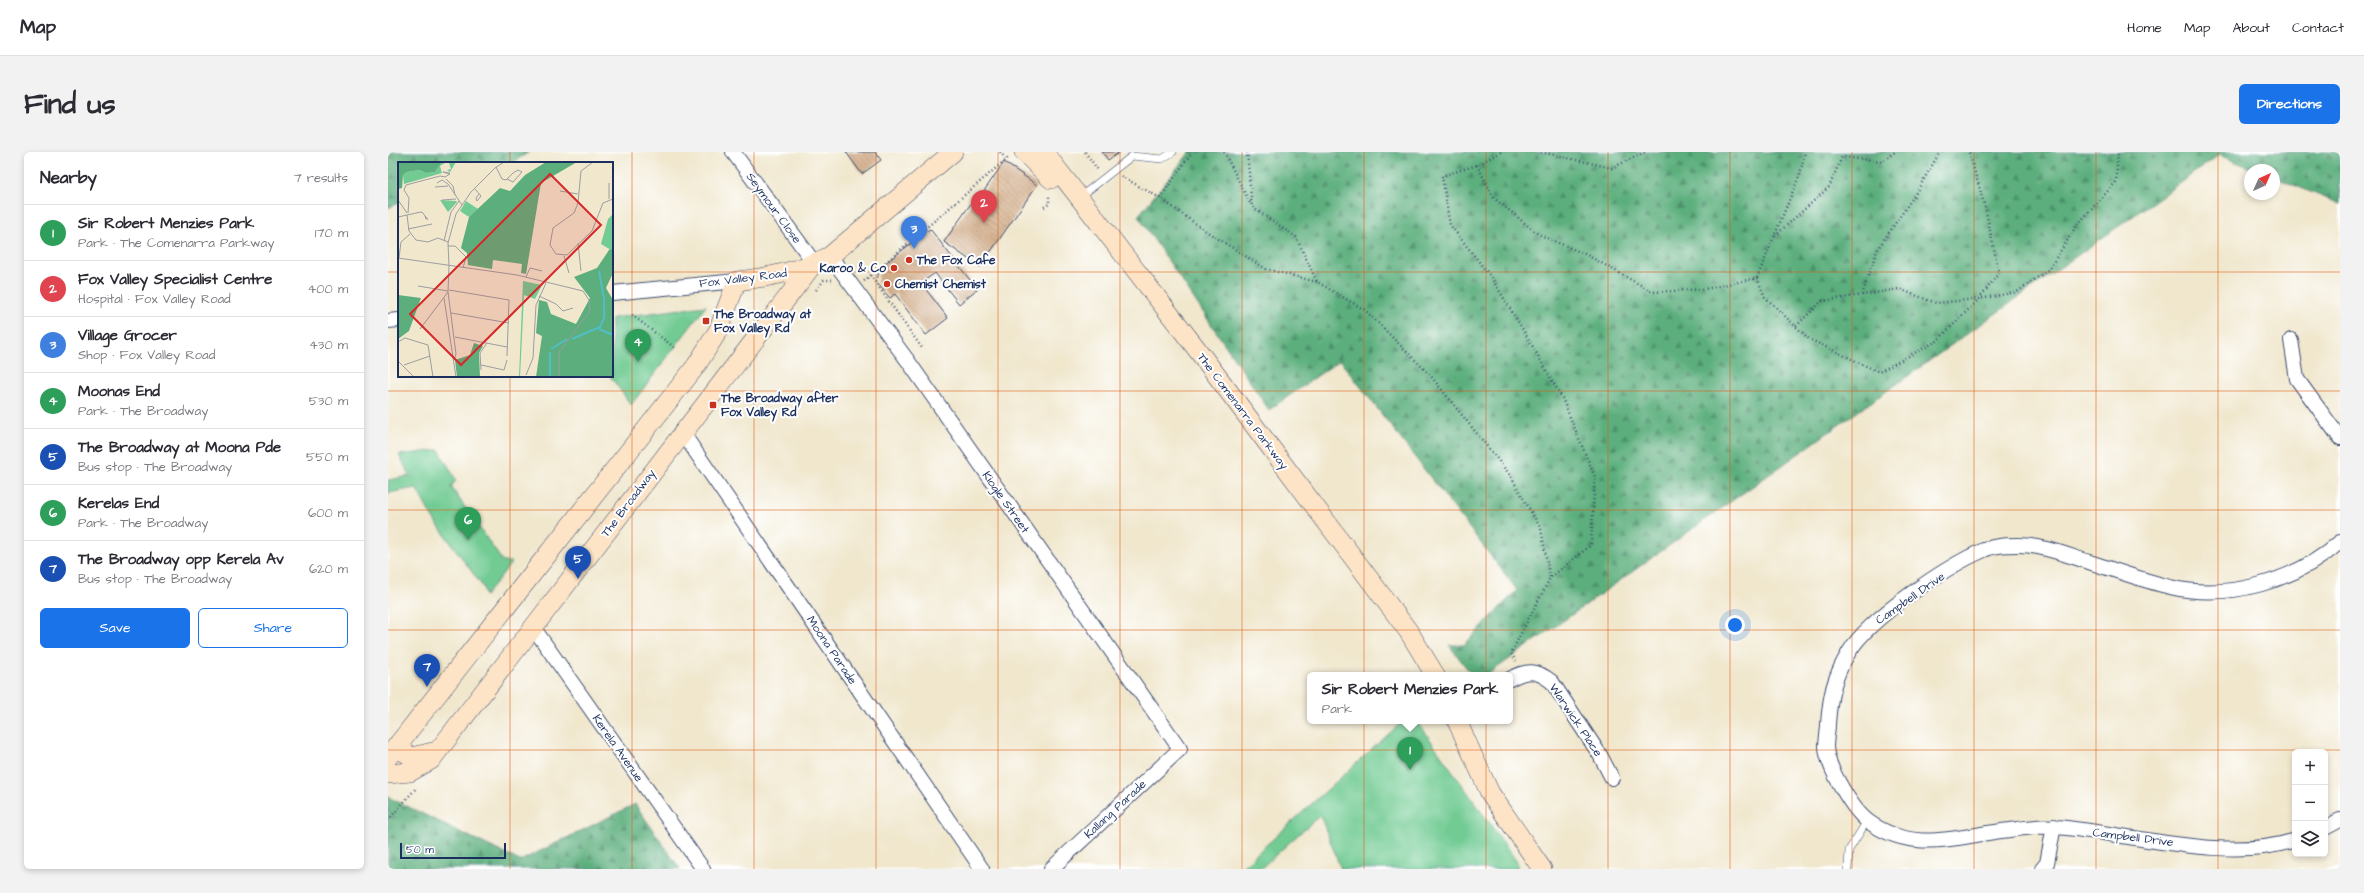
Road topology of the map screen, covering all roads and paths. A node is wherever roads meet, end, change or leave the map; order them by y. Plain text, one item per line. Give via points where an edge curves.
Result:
1 (733, 152) edge
2 (953, 152) edge
3 (1000, 152) edge
4 (1044, 152) edge
5 (1085, 152) edge
6 (1173, 152) edge
7 (1192, 152) edge
8 (1224, 152) edge
9 (1247, 152) edge
10 (1501, 152) edge
11 (1541, 152) edge
12 (1645, 152) edge
13 (1805, 152) edge
14 (1895, 152) edge
15 (1940, 152) edge
16 (1969, 152) edge
17 (2118, 152) edge
18 (1018, 153) edge
19 (1006, 159) junction
20 (1477, 165) junction
21 (1116, 169) junction
22 (1105, 178) junction
23 (1044, 190) dead end
24 (1079, 198) junction
25 (1160, 198) junction
26 (1044, 207) dead end
27 (1252, 207) junction
28 (1096, 221) junction
29 (1775, 236) junction
30 (818, 262) junction
31 (870, 275) junction
32 (1757, 278) junction
33 (738, 281) junction
34 (862, 282) dead end
35 (1317, 282) junction
36 (613, 293) edge
37 (1862, 295) junction
38 (1979, 299) junction
39 (632, 315) dead end
40 (398, 320) edge
41 (388, 321) edge
42 (1796, 326) junction
43 (2291, 340) dead end
44 (675, 348) dead end
45 (922, 348) dead end
46 (682, 432) junction
47 (2340, 438) edge
48 (2340, 542) edge
49 (1550, 578) junction
50 (533, 628) junction
51 (1433, 672) edge
52 (1516, 676) edge
53 (1458, 724) edge
54 (1180, 749) joint
55 (393, 750) edge
56 (438, 750) junction
57 (388, 774) edge
58 (1612, 778) dead end
59 (2340, 820) edge
60 (1867, 821) junction
61 (2054, 826) junction
62 (2328, 826) edge
63 (2292, 841) edge
64 (703, 869) edge
65 (982, 869) edge
66 (1051, 869) edge
67 (1542, 869) edge
68 (1848, 869) edge
69 (2042, 869) edge

1 - 30 street, Seymour Close
2 - 30 street, Fox Valley Road
3 - 19 path
4 - 24 street, The Comenarra Parkway
5 - 22 path
6 - 21 lane via 1162,159 1132,156
7 - 25 path
8 - 27 path
9 - 27 path
10 - 20 path
11 - 12 path via 1612,168
13 - 29 path via 1800,174
14 - 29 path via 1882,161 1842,157 1830,187
15 - 37 path via 1877,250
16 - 38 path via 1986,211 1999,273
17 - 38 path via 2116,182 2077,225 2049,269 2017,292
18 - 19 path
18 - 28 street
19 - 31 path
20 - 32 path via 1494,198 1538,234 1587,255 1653,292 1705,288
20 - 49 path via 1442,176 1450,225 1491,277 1529,340 1562,398 1595,477 1591,545
21 - 22 lane
21 - 25 path via 1123,178
22 - 24 lane
23 - 26 path via 1049,196 1049,204
24 - 28 street, The Comenarra Parkway
25 - 35 path via 1266,269
27 - 35 path via 1296,237
28 - 51 street, The Comenarra Parkway via 1196,348 1409,632
29 - 32 path
30 - 33 street, Fox Valley Road via 773,276
30 - 46 street, The Broadway
30 - 54 street, Kiogle Street via 908,361
31 - 34 path
31 - 45 path
32 - 42 path via 1765,297
33 - 36 street, Fox Valley Road
33 - 55 street via 718,331 696,366
35 - 49 path via 1365,310 1382,326 1430,375 1510,475 1540,529
37 - 38 path via 1899,289 1936,303
37 - 42 path via 1822,301
38 - 42 path via 1937,341 1879,372 1809,339
39 - 44 path
40 - 41 street
43 - 47 street via 2297,379
46 - 50 street, The Broadway
46 - 65 street, Moona Parade
48 - 60 street, Campbell Drive via 2312,563 2282,578 2237,589 2207,591 2172,588 2049,550 2019,545 1986,549 1938,576 1875,621 1850,650 1830,691 1826,750 1842,791
49 - 52 path via 1512,653
50 - 56 street, The Broadway
50 - 64 street, Kerela Avenue
52 - 58 street, Warwick Place via 1532,671 1542,674 1552,682 1600,755
53 - 67 street via 1490,793
54 - 66 street, Kallang Parade
55 - 56 street via 412,757
56 - 57 street, The Broadway via 422,767 410,772
59 - 62 street
60 - 61 street, Campbell Drive via 1899,838 1933,842 2007,830
60 - 68 lane via 1849,850
61 - 63 street, Campbell Drive via 2235,849
61 - 69 street via 2047,863

